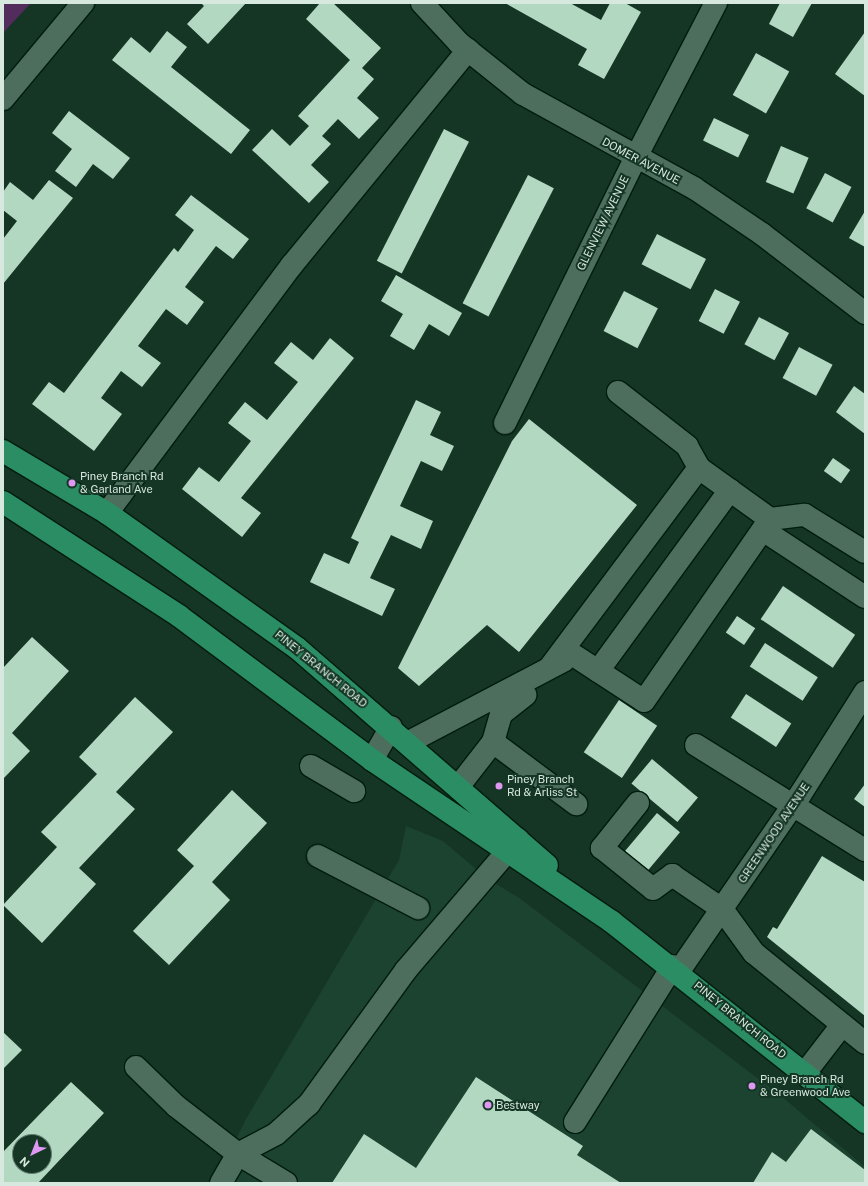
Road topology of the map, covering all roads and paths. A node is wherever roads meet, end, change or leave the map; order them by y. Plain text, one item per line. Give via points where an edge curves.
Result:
1 (83, 3) edge
2 (716, 3) edge
3 (426, 4) edge
4 (468, 50) junction
5 (3, 99) edge
6 (635, 159) junction
7 (865, 313) edge
8 (618, 392) dead end
9 (505, 424) dead end
10 (3, 451) edge
11 (698, 468) junction
12 (730, 490) junction
13 (3, 502) edge
14 (107, 514) junction
15 (766, 524) junction
16 (865, 552) edge
17 (865, 597) edge
18 (575, 656) junction
19 (550, 667) junction
20 (598, 671) junction
21 (865, 692) edge
22 (391, 727) junction
23 (409, 742) junction
24 (493, 742) junction
25 (696, 746) dead end
26 (372, 760) junction
27 (311, 766) dead end
28 (458, 787) junction
29 (354, 791) dead end
30 (638, 803) dead end
31 (576, 804) dead end
32 (794, 805) junction
33 (512, 845) junction
34 (865, 850) edge
35 (318, 856) dead end
36 (418, 908) dead end
37 (722, 909) junction
38 (676, 969) junction
39 (842, 1026) junction
40 (865, 1043) edge
41 (136, 1067) dead end
42 (805, 1073) junction
43 (575, 1122) dead end
44 (865, 1122) edge
45 (238, 1154) junction
46 (221, 1183) edge
47 (286, 1183) edge

1 - 5 street
2 - 6 street, GLENVIEW AVENUE
3 - 4 street, DOMER AVENUE
4 - 6 street, DOMER AVENUE via 523,94
4 - 14 street via 292,265
6 - 7 street, DOMER AVENUE via 694,188 756,230
6 - 9 street, GLENVIEW AVENUE
8 - 11 street via 687,446
10 - 14 main road, PINEY BRANCH ROAD
11 - 12 street
11 - 19 street
12 - 15 street
12 - 20 street
13 - 26 main road, PINEY BRANCH ROAD via 179,616
14 - 22 main road, PINEY BRANCH ROAD via 297,648
15 - 16 street via 805,515
15 - 17 street
15 - 20 street via 644,701
18 - 19 street
18 - 20 street
18 - 24 street via 501,714
19 - 23 street via 528,682
21 - 32 street, GREENWOOD AVENUE
22 - 23 main road, PINEY BRANCH ROAD
22 - 26 street
23 - 28 main road, PINEY BRANCH ROAD
24 - 28 street
24 - 31 street
25 - 32 street
26 - 33 main road, PINEY BRANCH ROAD
27 - 29 street
28 - 33 main road, PINEY BRANCH ROAD
30 - 37 street via 602,848 653,889 672,875
32 - 34 street
32 - 37 street, GREENWOOD AVENUE
33 - 38 main road, PINEY BRANCH ROAD
33 - 45 street via 406,970 309,1104 276,1134
35 - 36 street
37 - 38 street, GREENWOOD AVENUE
37 - 39 street via 754,953
38 - 42 main road, PINEY BRANCH ROAD
38 - 43 street, GREENWOOD AVENUE
39 - 40 street
39 - 42 street
41 - 45 street via 176,1106
42 - 44 main road, PINEY BRANCH ROAD
45 - 46 street
45 - 47 street

